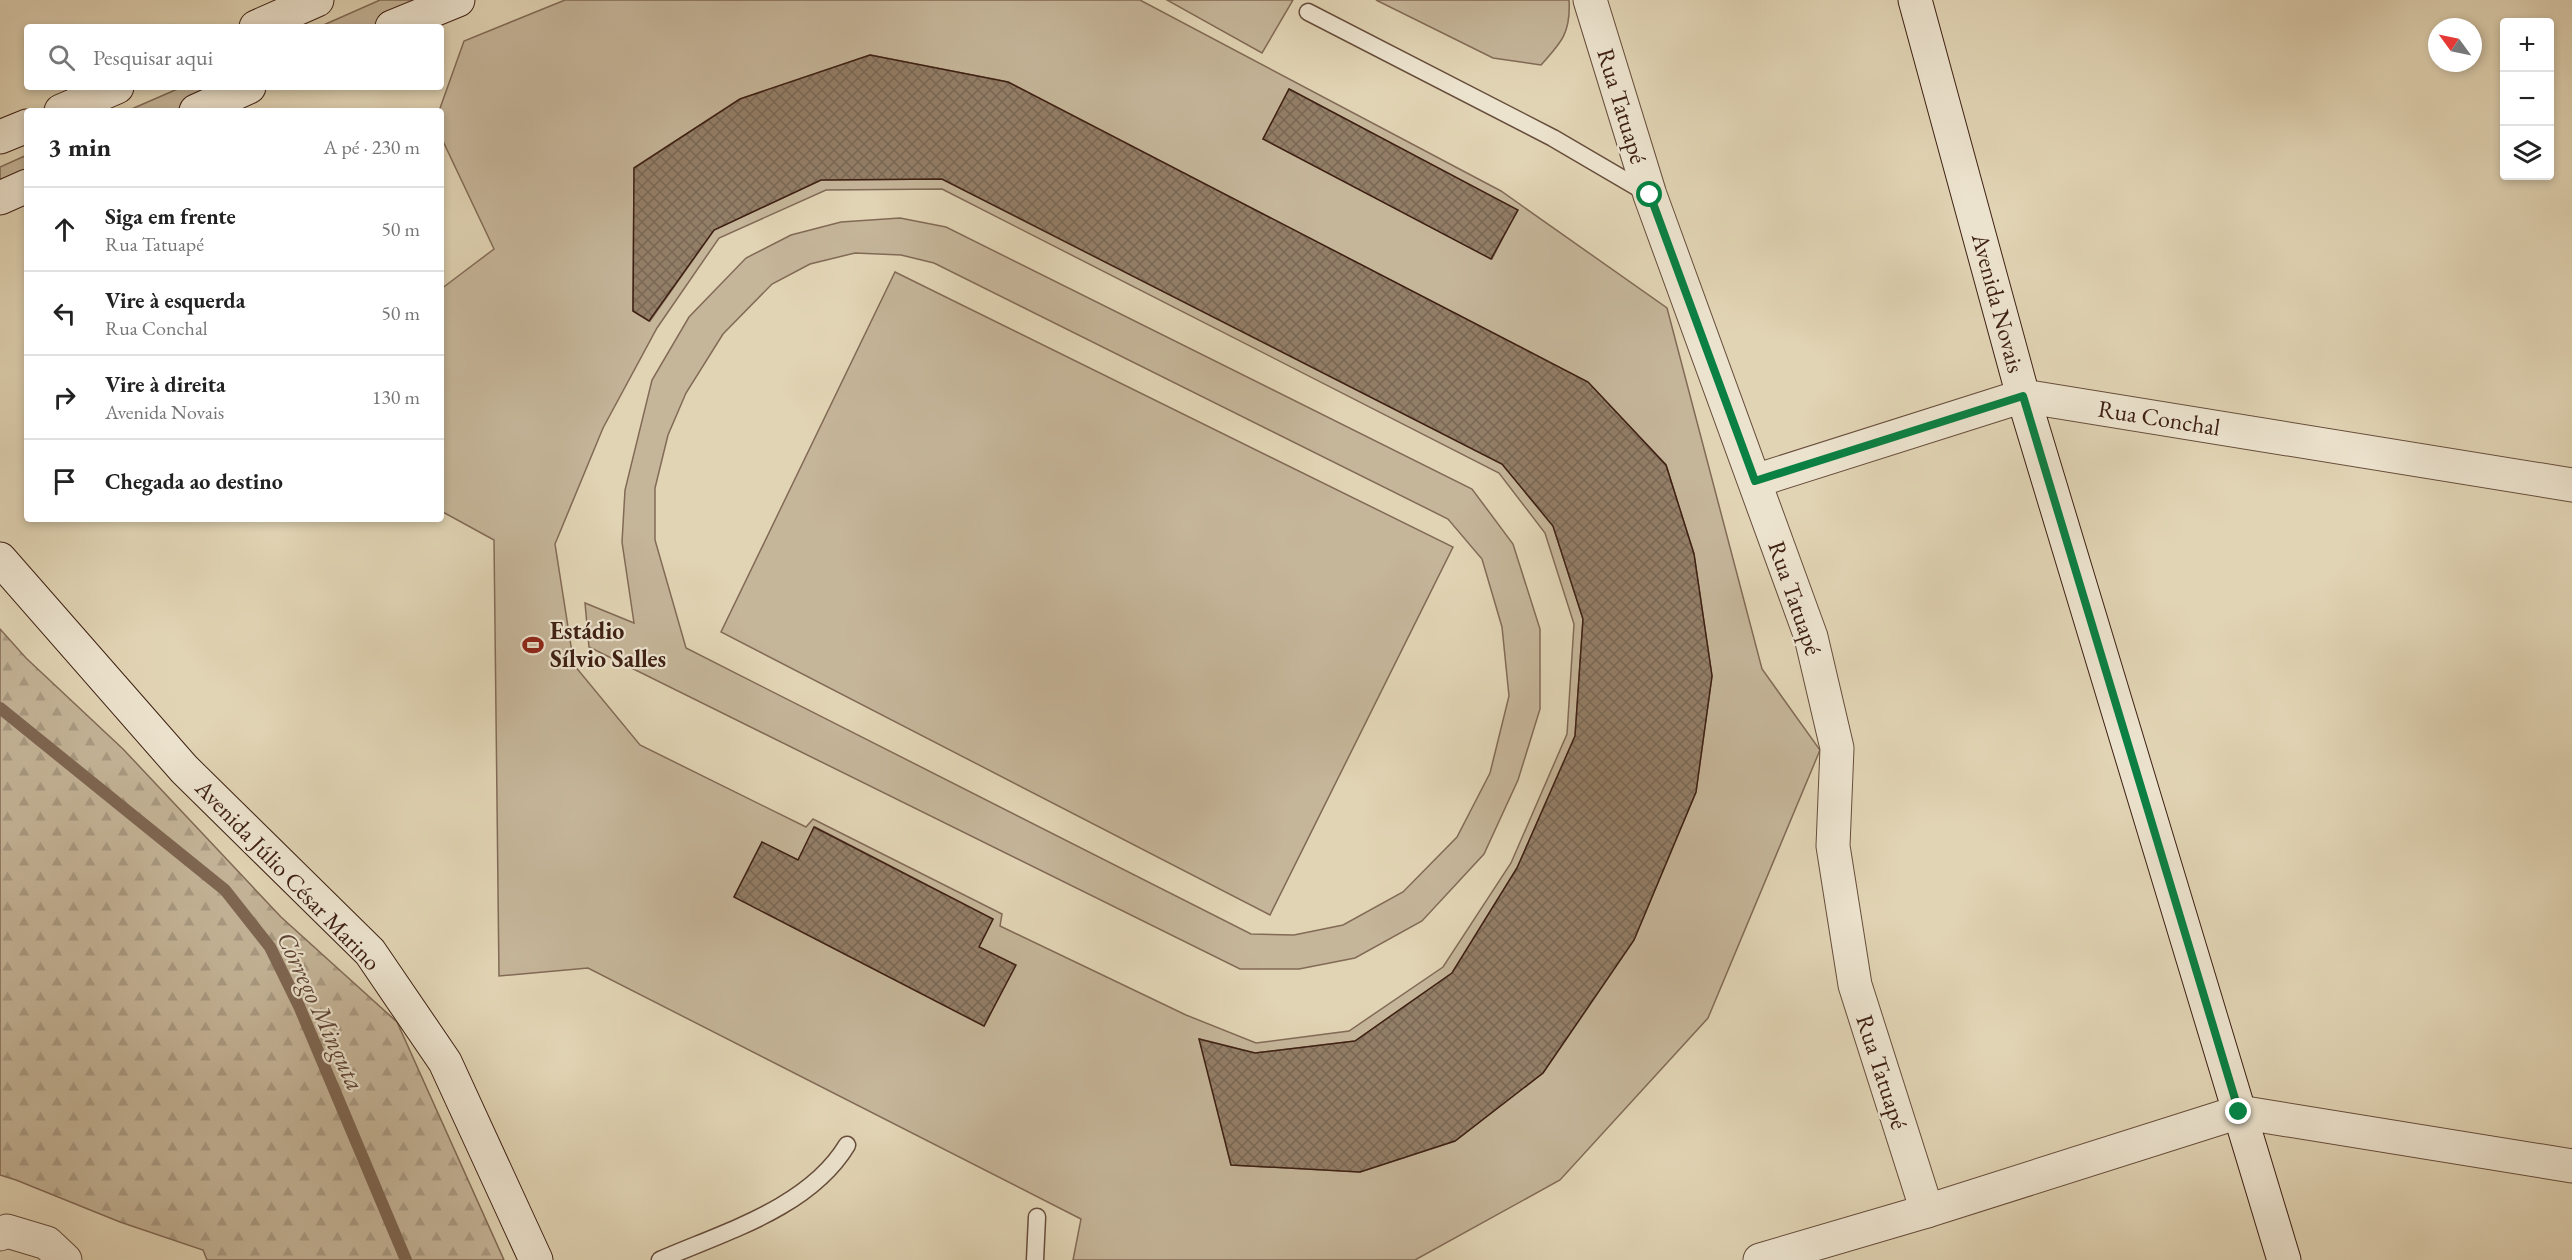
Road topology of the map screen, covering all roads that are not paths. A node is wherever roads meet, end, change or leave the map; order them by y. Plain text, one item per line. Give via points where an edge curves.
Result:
1 (317, 0) edge
2 (458, 0) edge
3 (1590, 0) edge
4 (1915, 0) edge
5 (1308, 12) dead end
6 (263, 24) edge
7 (399, 24) edge
8 (110, 90) edge
9 (242, 90) edge
10 (68, 108) edge
11 (203, 108) edge
12 (24, 127) edge
13 (0, 137) edge
14 (24, 187) edge
15 (1650, 195) junction
16 (0, 198) edge
17 (2023, 396) junction
18 (1755, 481) junction
19 (2572, 485) edge
20 (0, 559) edge
21 (2239, 1112) junction
22 (847, 1145) dead end
23 (2572, 1167) edge
24 (1927, 1211) junction
25 (1037, 1216) dead end
26 (0, 1234) edge
27 (65, 1260) edge
28 (536, 1260) edge
29 (660, 1260) edge
30 (1035, 1260) edge
31 (1760, 1260) edge
32 (2284, 1260) edge

1 - 6 street
2 - 7 street
3 - 15 street, Rua Tatuapé
4 - 17 street, Avenida Novais
5 - 15 lane via 1553,138
8 - 10 street
9 - 11 street
12 - 13 street
14 - 16 street
15 - 18 street, Rua Tatuapé
17 - 18 street, Rua Conchal
17 - 19 street, Rua Conchal
17 - 21 street, Avenida Novais
18 - 24 street, Rua Tatuapé via 1811,637 1837,748 1833,846 1855,985
20 - 28 street, Avenida Júlio César Marino via 184,769 370,952 446,1062
21 - 23 street
21 - 24 street
21 - 32 street, Avenida Novais
22 - 29 lane via 836,1163 789,1203
24 - 31 street
25 - 30 lane
26 - 27 street via 7,1232 47,1243

